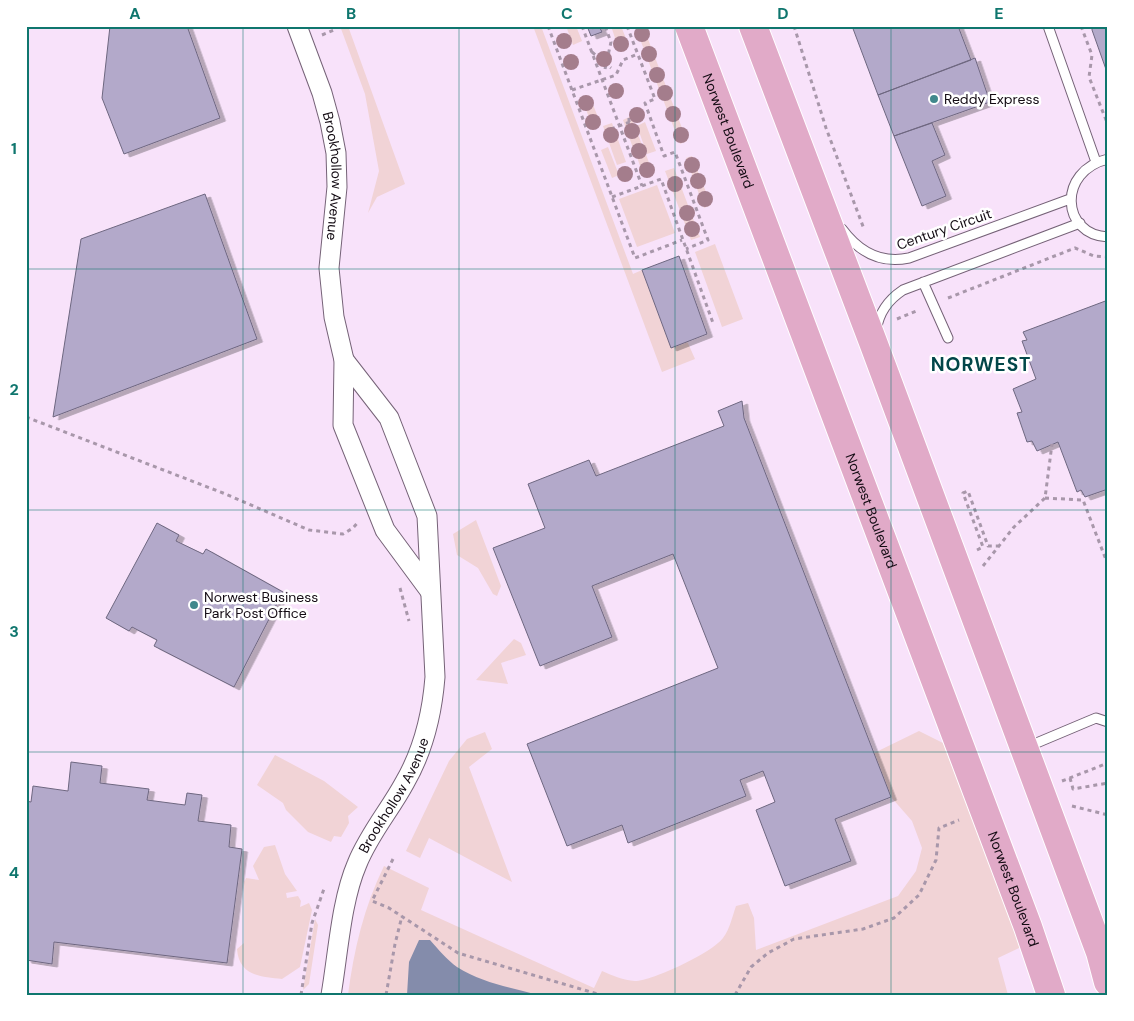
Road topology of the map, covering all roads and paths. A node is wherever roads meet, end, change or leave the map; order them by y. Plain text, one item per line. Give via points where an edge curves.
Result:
1 (297, 26) edge
2 (548, 26) edge
3 (582, 26) edge
4 (605, 26) edge
5 (627, 26) edge
6 (689, 26) edge
7 (753, 26) edge
8 (794, 26) edge
9 (1048, 26) edge
10 (1081, 26) edge
11 (638, 54) junction
12 (606, 62) junction
13 (611, 68) dead end
14 (605, 69) dead end
15 (602, 79) junction
16 (572, 90) junction
17 (630, 115) dead end
18 (643, 117) dead end
19 (624, 118) dead end
20 (629, 122) junction
21 (1108, 125) edge
22 (611, 129) dead end
23 (1108, 159) edge
24 (1096, 162) junction
25 (642, 186) junction
26 (612, 197) junction
27 (819, 199) junction
28 (1070, 199) junction
29 (1080, 223) junction
30 (865, 231) dead end
31 (1108, 237) edge
32 (682, 240) junction
33 (686, 249) junction
34 (1108, 257) edge
35 (923, 282) junction
36 (933, 305) junction
37 (897, 319) dead end
38 (713, 324) dead end
39 (948, 338) dead end
40 (874, 342) junction
41 (344, 360) junction
42 (26, 417) edge
43 (1052, 444) dead end
44 (1045, 498) junction
45 (358, 512) dead end
46 (360, 519) junction
47 (364, 528) dead end
48 (998, 546) junction
49 (983, 547) dead end
50 (1108, 565) edge
51 (982, 567) dead end
52 (399, 584) dead end
53 (430, 591) junction
54 (410, 626) dead end
55 (1108, 722) edge
56 (1025, 748) junction
57 (1108, 763) edge
58 (1070, 778) junction
59 (1060, 782) dead end
60 (1108, 783) edge
61 (1049, 813) junction
62 (1108, 815) edge
63 (959, 820) dead end
64 (393, 859) dead end
65 (328, 879) dead end
66 (402, 916) junction
67 (1108, 982) edge
68 (301, 995) edge
69 (331, 995) edge
70 (386, 995) edge
71 (601, 995) edge
72 (735, 995) edge
73 (1051, 995) edge

1 - 41 street, Brookhollow Avenue via 322,93 336,153 337,186 330,284
2 - 16 path
3 - 12 path via 591,51
3 - 15 path
4 - 12 path via 611,42
5 - 11 path
6 - 73 main road, Norwest Boulevard via 1022,909
7 - 27 main road
8 - 30 path via 826,128
9 - 24 lane
10 - 21 path via 1092,55 1089,76
11 - 15 path via 623,60 616,74
11 - 33 path via 655,99 645,103 664,156 675,152 708,240
12 - 13 path
12 - 14 path
15 - 16 path
15 - 25 path
16 - 26 path
17 - 20 path
18 - 20 path
19 - 20 path
20 - 22 path
23 - 24 lane
24 - 28 lane via 1078,177
25 - 26 path
25 - 32 path via 660,179
26 - 32 path via 635,258
27 - 28 lane, Century Circuit via 850,240 882,260 894,261
27 - 40 main road
28 - 29 lane
29 - 31 lane via 1090,232
29 - 35 lane
32 - 33 path
33 - 38 path
34 - 36 path via 1094,256 1074,248
35 - 36 lane
35 - 40 lane via 903,290 888,303 881,313
36 - 37 path
36 - 39 lane
40 - 56 main road
41 - 53 street, Brookhollow Avenue via 389,418 427,516
41 - 53 street, Brookhollow Avenue via 343,425 385,530
42 - 46 path via 309,530 343,534
43 - 44 path
44 - 48 path
44 - 50 path via 1083,500
45 - 46 path
46 - 47 path
48 - 49 path via 988,546 968,491 963,493
48 - 51 path
52 - 54 path
53 - 69 street, Brookhollow Avenue via 434,677 427,731 405,782 356,865
55 - 56 lane via 1096,718
56 - 61 main road
57 - 58 path
58 - 59 path
58 - 60 path via 1074,789
61 - 62 path via 1069,805
61 - 67 main road
63 - 72 path via 940,828 936,860 919,894 894,918 863,929 794,939 751,967
64 - 66 path via 372,901
65 - 68 path via 312,923
66 - 70 path
66 - 71 path via 458,953

